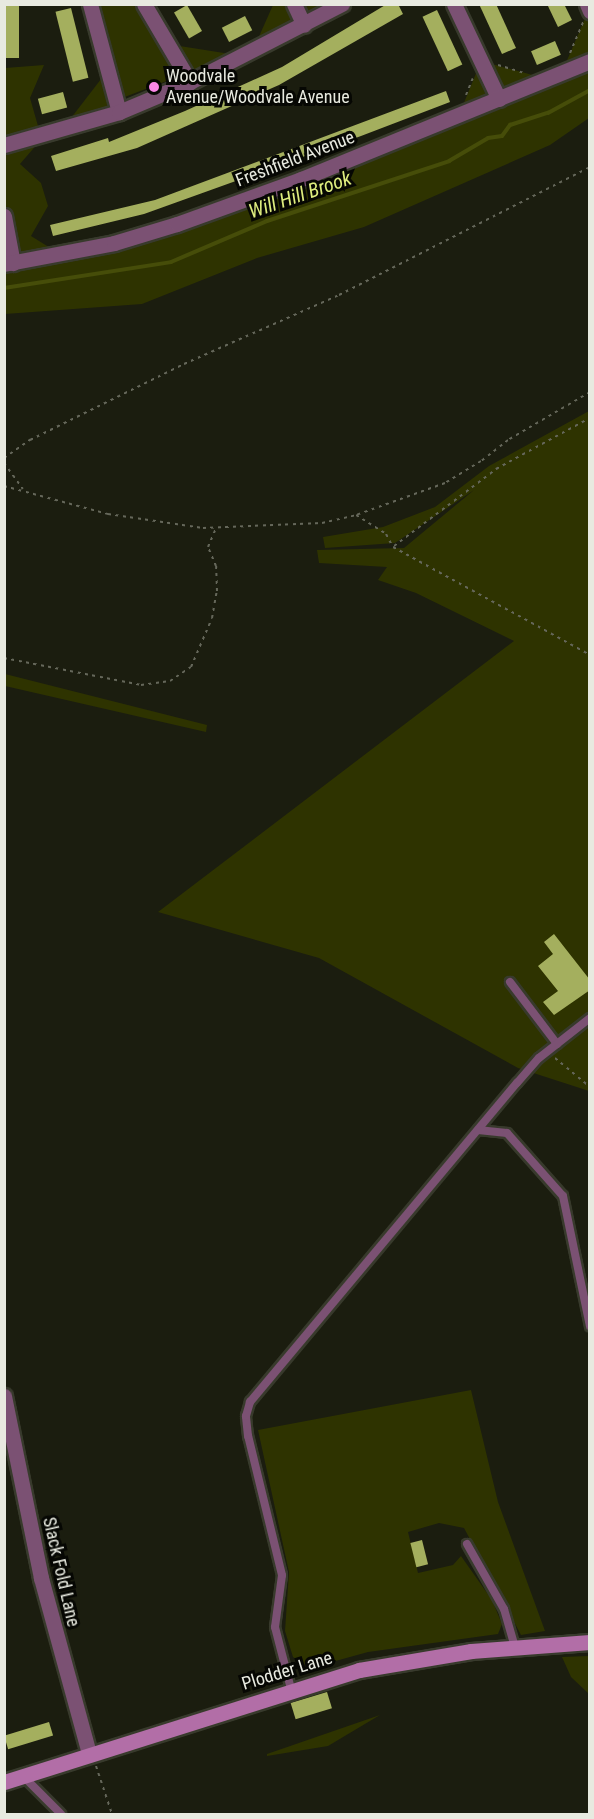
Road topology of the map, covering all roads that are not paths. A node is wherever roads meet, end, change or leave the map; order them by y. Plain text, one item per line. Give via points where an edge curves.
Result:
1 (90, 4) edge
2 (144, 4) edge
3 (294, 4) edge
4 (342, 4) edge
5 (454, 4) edge
6 (587, 4) edge
7 (589, 10) edge
8 (304, 25) junction
9 (590, 61) edge
10 (190, 82) junction
11 (499, 99) junction
12 (119, 112) junction
13 (4, 145) edge
14 (4, 216) edge
15 (9, 263) edge
16 (510, 982) dead end
17 (590, 1018) edge
18 (557, 1044) junction
19 (478, 1130) junction
20 (588, 1307) edge
21 (590, 1326) edge
22 (4, 1396) edge
23 (467, 1544) dead end
24 (590, 1642) edge
25 (515, 1647) junction
26 (291, 1689) junction
27 (90, 1753) junction
28 (23, 1776) junction
29 (4, 1782) edge
30 (60, 1815) edge

1 - 12 street
2 - 10 street
3 - 8 street
4 - 8 street
5 - 11 street
6 - 7 street
8 - 10 street
9 - 11 street, Freshfield Avenue
10 - 12 street
11 - 15 street, Freshfield Avenue via 301,180 177,224 114,243
12 - 13 street
14 - 15 street
16 - 18 lane
17 - 18 lane
18 - 19 lane
19 - 20 lane via 507,1133 563,1196
19 - 26 lane via 250,1402 246,1416 282,1575 275,1627
20 - 21 lane
22 - 27 street, Slack Fold Lane via 41,1578
23 - 25 lane via 504,1609
24 - 25 main road, Plodder Lane
25 - 26 main road, Plodder Lane via 412,1659
26 - 27 main road, Plodder Lane
27 - 28 main road, Plodder Lane
28 - 29 main road, Plodder Lane
28 - 30 lane

